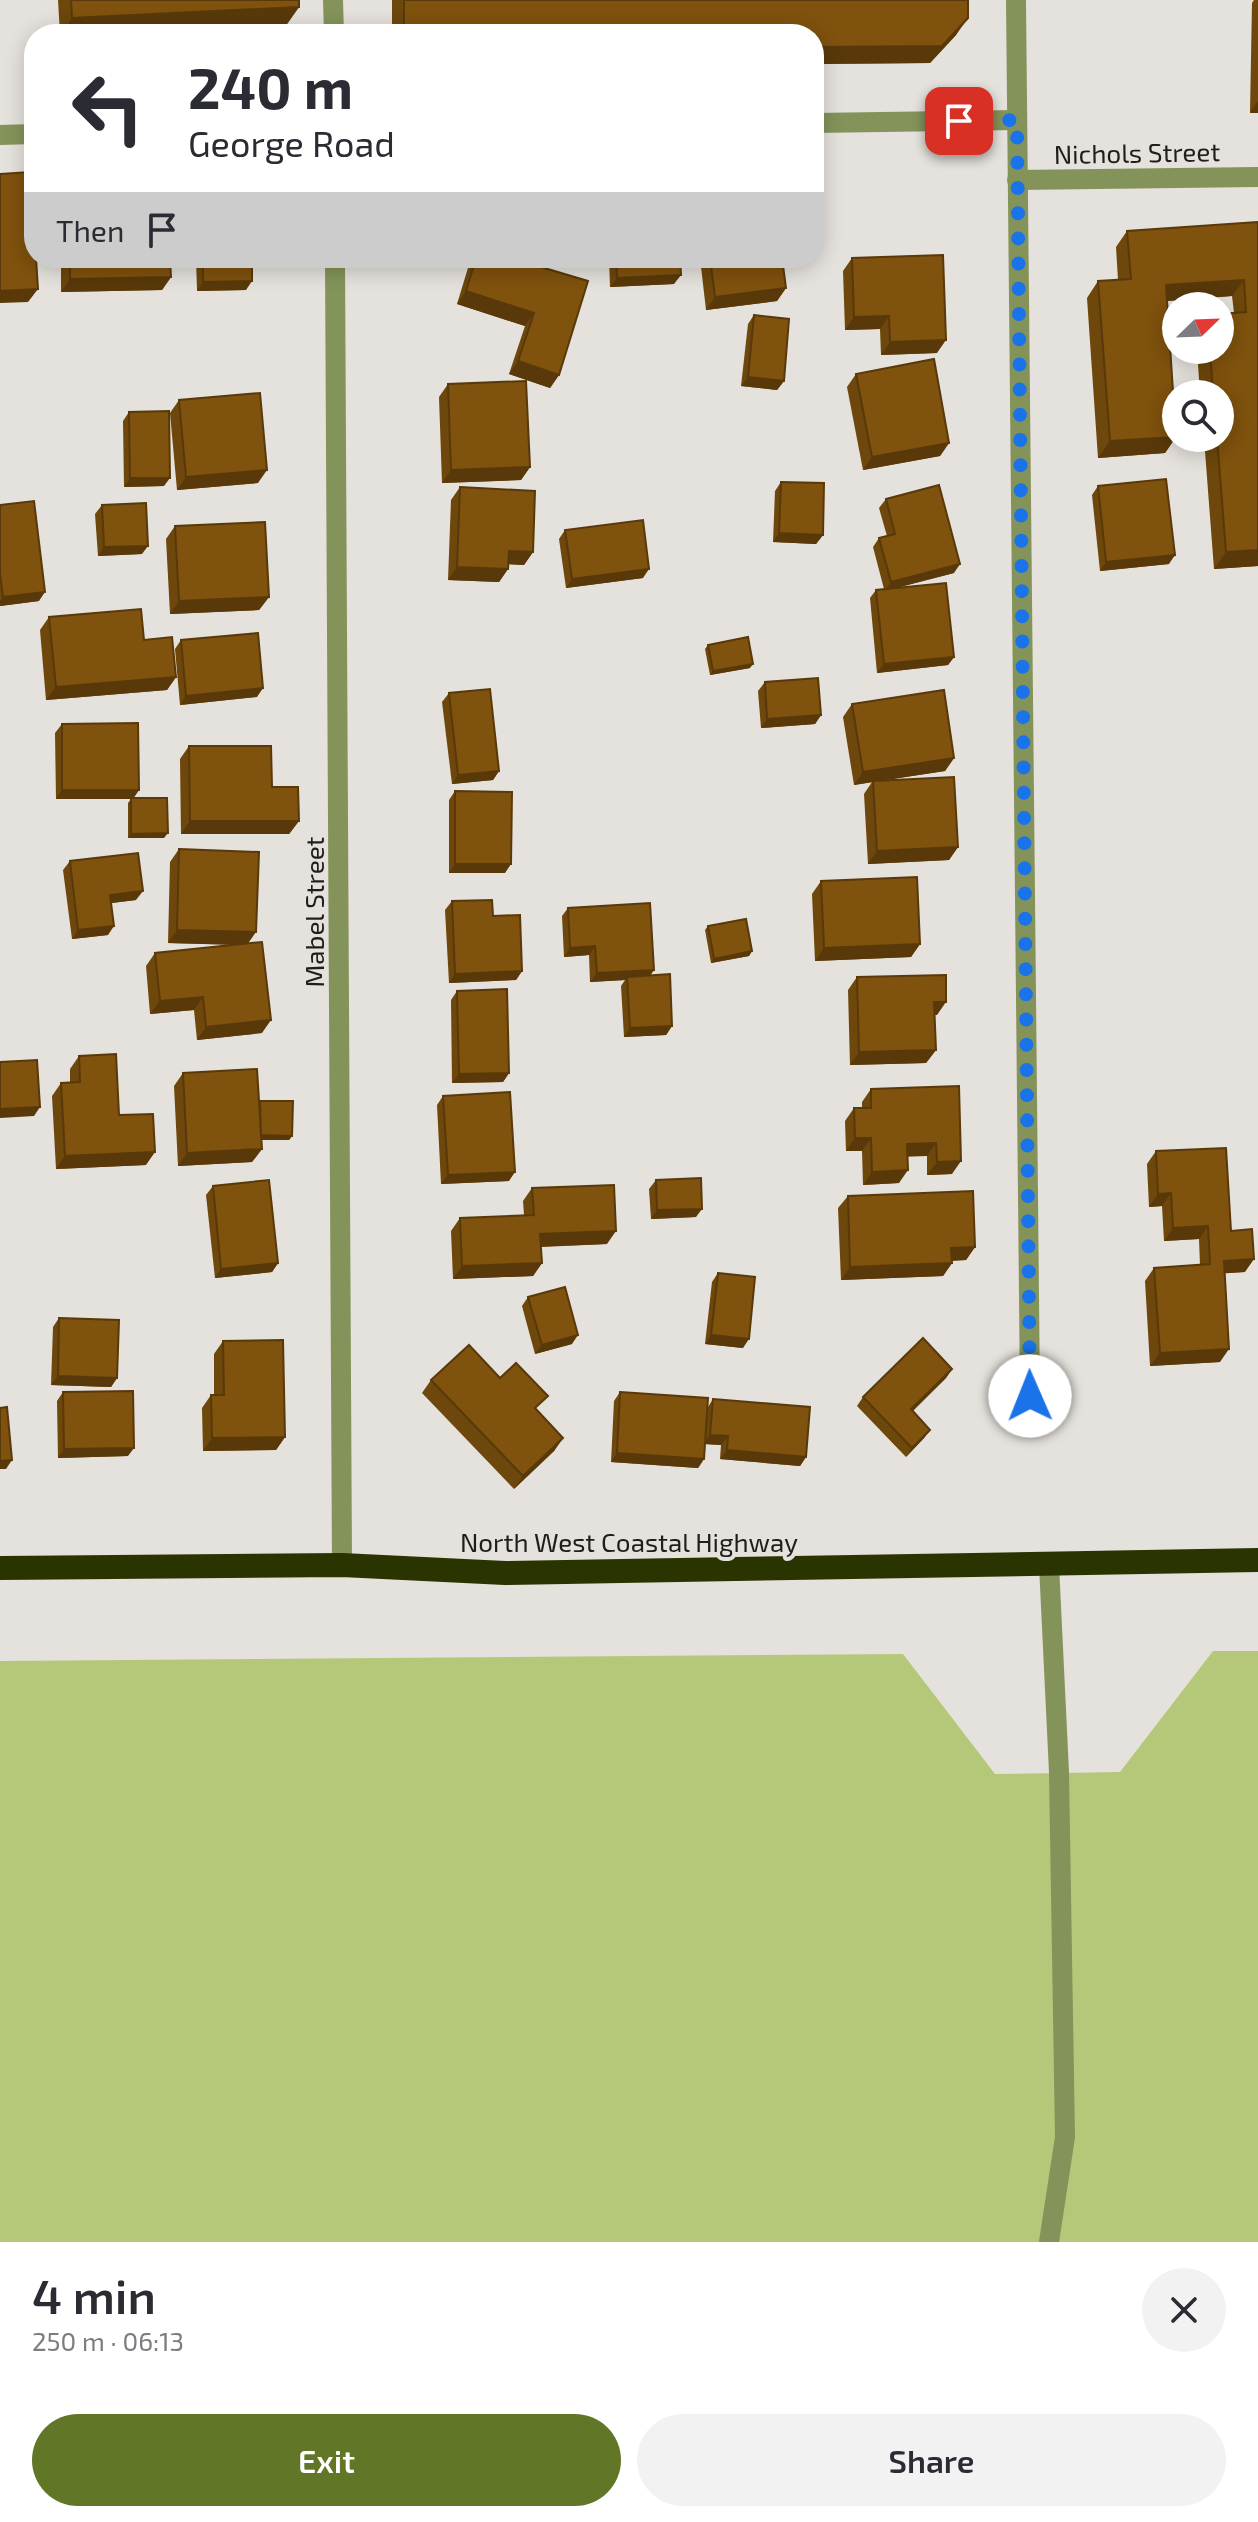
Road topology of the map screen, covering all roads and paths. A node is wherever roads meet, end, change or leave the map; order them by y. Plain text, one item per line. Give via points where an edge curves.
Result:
1 (333, 0) edge
2 (1016, 0) edge
3 (334, 24) edge
4 (1017, 120) junction
5 (824, 123) edge
6 (24, 134) edge
7 (0, 135) edge
8 (1258, 177) edge
9 (1017, 180) junction
10 (335, 268) edge
11 (1030, 1396) dead end
12 (1258, 1560) edge
13 (342, 1565) junction
14 (1049, 1565) junction
15 (0, 1568) edge
16 (1049, 2242) edge

1 - 3 street
2 - 4 street
4 - 5 street
4 - 9 street
6 - 7 street
8 - 9 street, Nichols Street
9 - 11 street
10 - 13 street, Mabel Street
12 - 14 highway, North West Coastal Highway
13 - 14 highway, North West Coastal Highway via 505,1573
13 - 15 highway, North West Coastal Highway
14 - 16 street via 1059,1772 1065,2137

